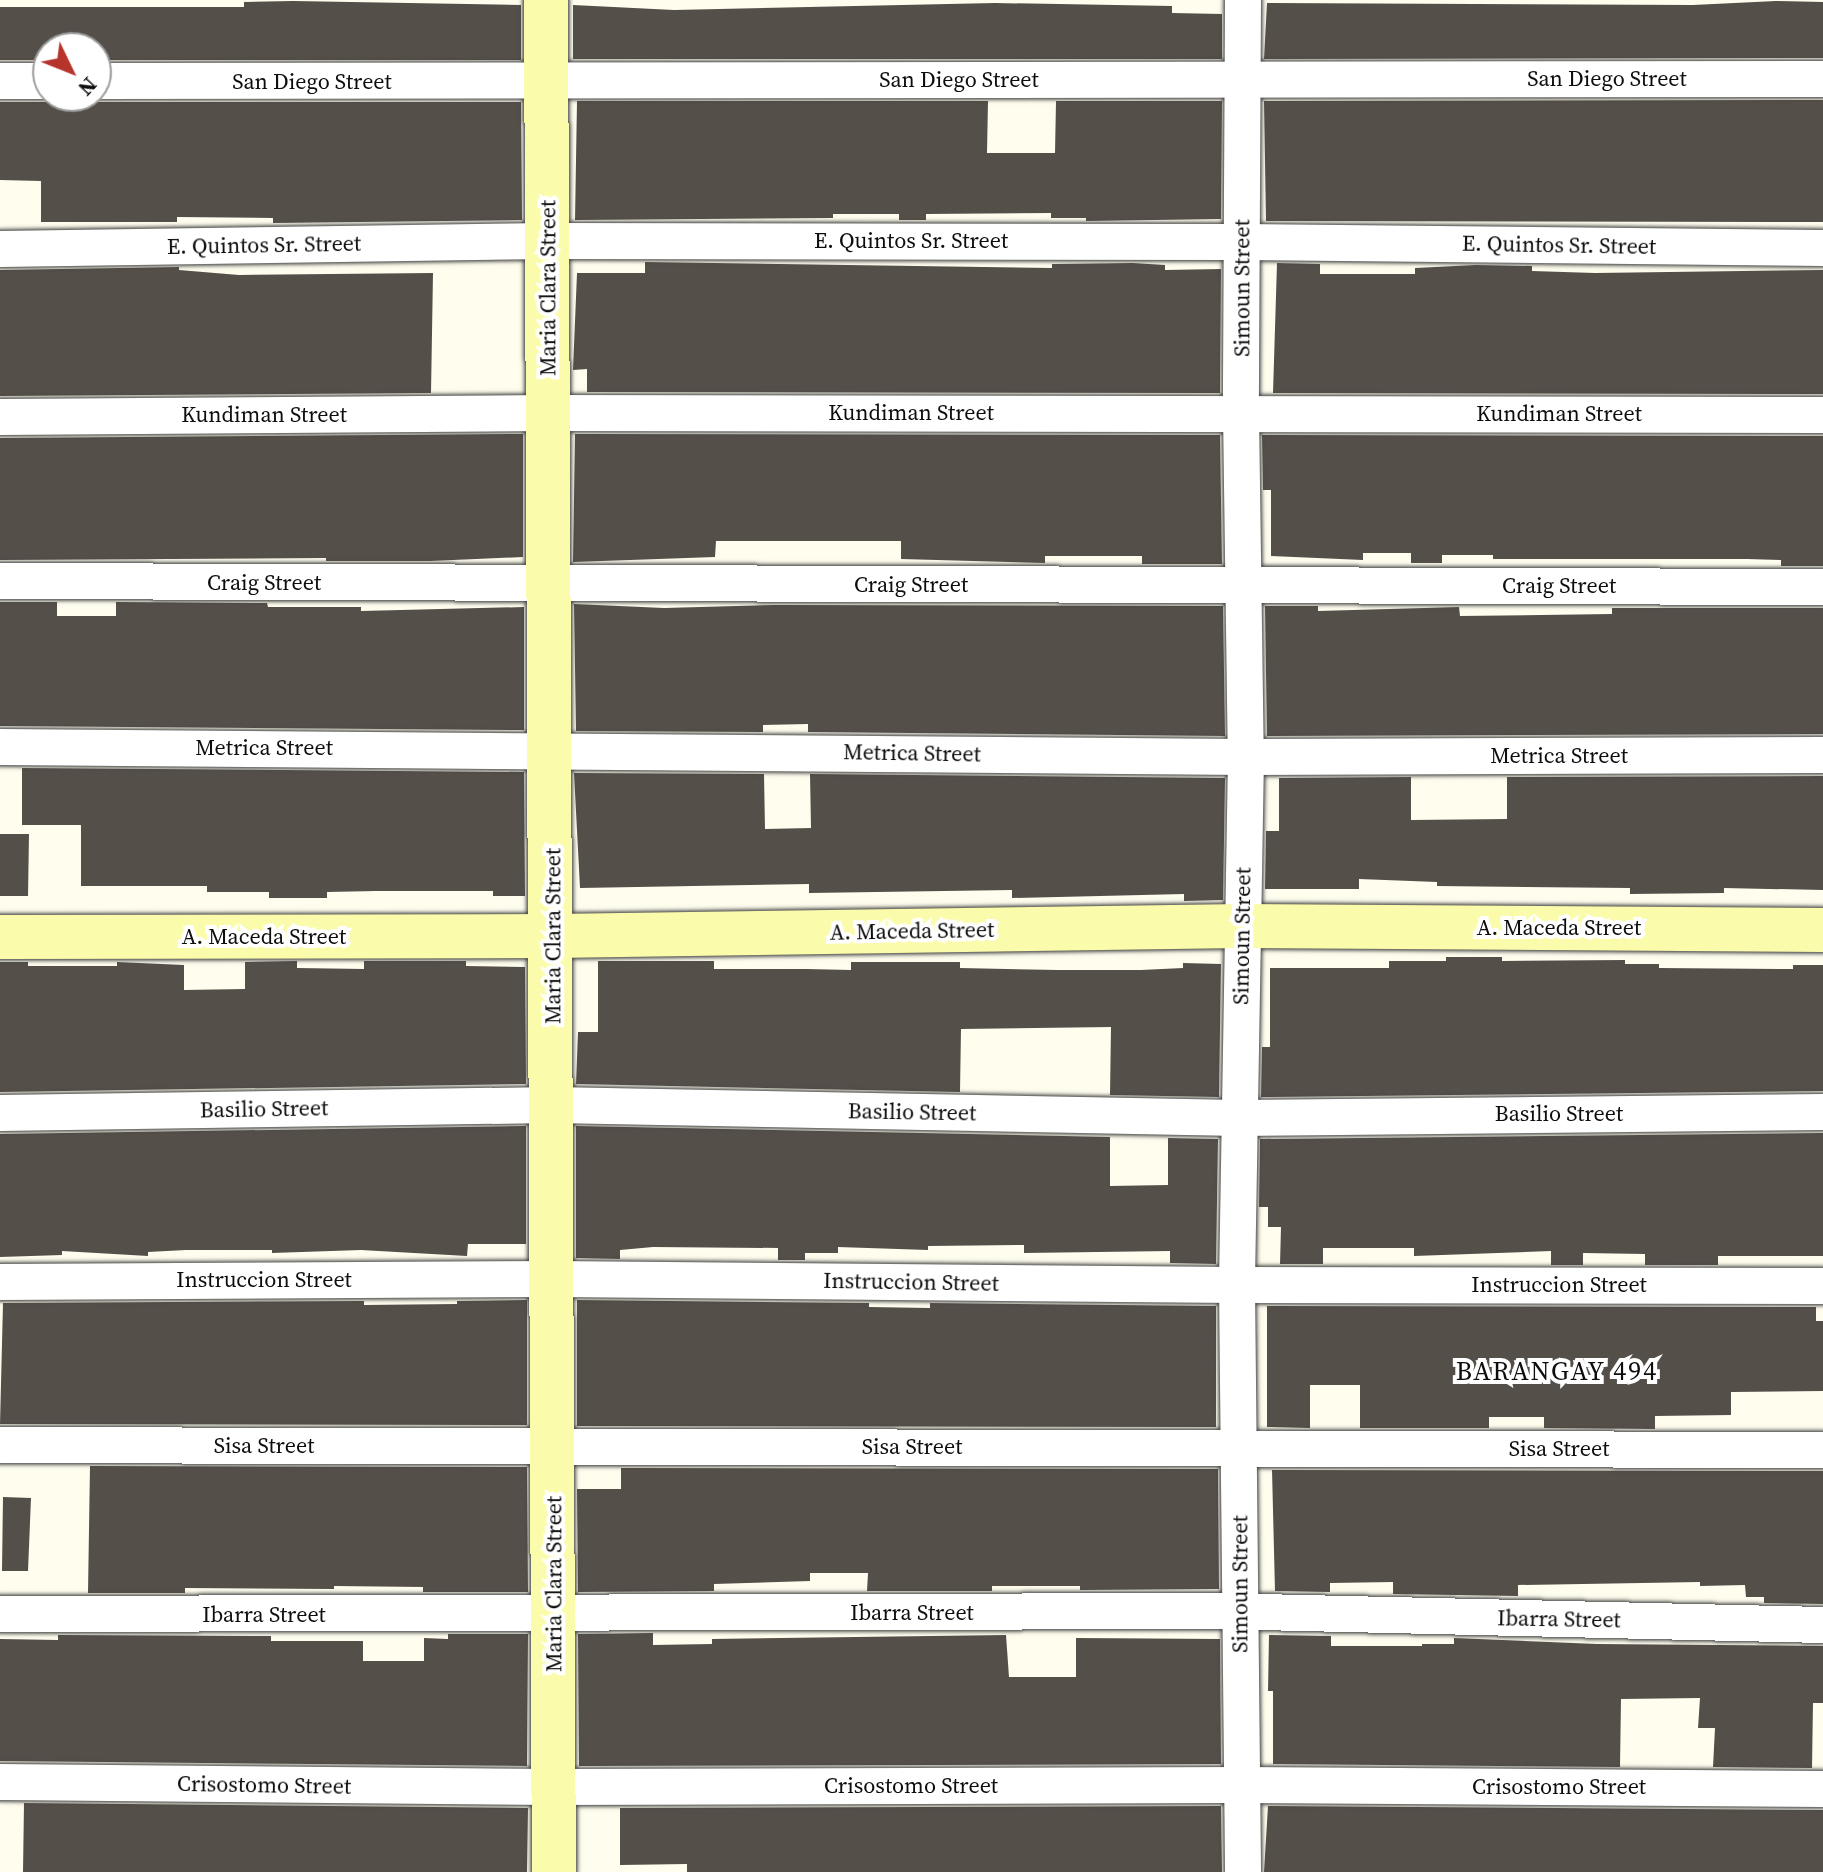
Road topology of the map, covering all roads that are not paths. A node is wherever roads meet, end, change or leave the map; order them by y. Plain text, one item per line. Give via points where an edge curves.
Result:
1 (546, 0) edge
2 (1243, 0) edge
3 (1244, 78) junction
4 (1823, 79) edge
5 (0, 81) edge
6 (32, 81) edge
7 (112, 81) edge
8 (547, 82) junction
9 (548, 241) junction
10 (1242, 242) junction
11 (1823, 248) edge
12 (0, 249) edge
13 (549, 413) junction
14 (1241, 413) junction
15 (1823, 415) edge
16 (0, 417) edge
17 (0, 581) edge
18 (551, 584) junction
19 (1246, 586) junction
20 (1823, 587) edge
21 (0, 747) edge
22 (552, 749) junction
23 (1823, 755) edge
24 (1246, 757) junction
25 (1242, 926) junction
26 (1823, 930) edge
27 (553, 936) junction
28 (0, 937) edge
29 (553, 1105) junction
30 (1823, 1112) edge
31 (0, 1113) edge
32 (1239, 1118) junction
33 (553, 1279) junction
34 (0, 1282) edge
35 (1237, 1285) junction
36 (1823, 1286) edge
37 (0, 1445) edge
38 (554, 1446) junction
39 (1239, 1448) junction
40 (1823, 1450) edge
41 (1240, 1612) junction
42 (0, 1614) edge
43 (554, 1615) junction
44 (1823, 1625) edge
45 (0, 1782) edge
46 (1242, 1785) junction
47 (554, 1787) junction
48 (1823, 1789) edge
49 (554, 1872) edge
50 (1243, 1872) edge

1 - 8 street, Maria Clara Street
2 - 3 street, Simoun Street
3 - 4 street, San Diego Street
3 - 8 street, San Diego Street
3 - 10 street, Simoun Street
5 - 6 street
7 - 8 street, San Diego Street
8 - 9 street, Maria Clara Street
9 - 10 street, E. Quintos Sr. Street
9 - 12 street, E. Quintos Sr. Street
9 - 13 street, Maria Clara Street
10 - 11 street, E. Quintos Sr. Street
10 - 14 street, Simoun Street
13 - 14 street, Kundiman Street
13 - 16 street, Kundiman Street
13 - 18 street, Maria Clara Street
14 - 15 street, Kundiman Street
14 - 19 street, Simoun Street
17 - 18 street, Craig Street
18 - 19 street, Craig Street
18 - 22 street, Maria Clara Street
19 - 20 street, Craig Street
19 - 24 street, Simoun Street
21 - 22 street, Metrica Street
22 - 24 street, Metrica Street
22 - 27 street, Maria Clara Street
23 - 24 street, Metrica Street
24 - 25 street, Simoun Street
25 - 26 street, A. Maceda Street
25 - 27 street, A. Maceda Street
25 - 32 street, Simoun Street
27 - 28 street, A. Maceda Street
27 - 29 street, Maria Clara Street
29 - 31 street, Basilio Street
29 - 32 street, Basilio Street
29 - 33 street, Maria Clara Street
30 - 32 street, Basilio Street
32 - 35 street, Simoun Street
33 - 34 street, Instruccion Street
33 - 35 street, Instruccion Street
33 - 38 street, Maria Clara Street
35 - 36 street, Instruccion Street
35 - 39 street, Simoun Street
37 - 38 street, Sisa Street
38 - 39 street, Sisa Street
38 - 43 street, Maria Clara Street
39 - 40 street, Sisa Street
39 - 41 street, Simoun Street
41 - 43 street, Ibarra Street
41 - 44 street, Ibarra Street
41 - 46 street, Simoun Street
42 - 43 street, Ibarra Street
43 - 47 street, Maria Clara Street
45 - 47 street, Crisostomo Street
46 - 47 street, Crisostomo Street
46 - 48 street, Crisostomo Street
46 - 50 street, Simoun Street
47 - 49 street, Maria Clara Street

